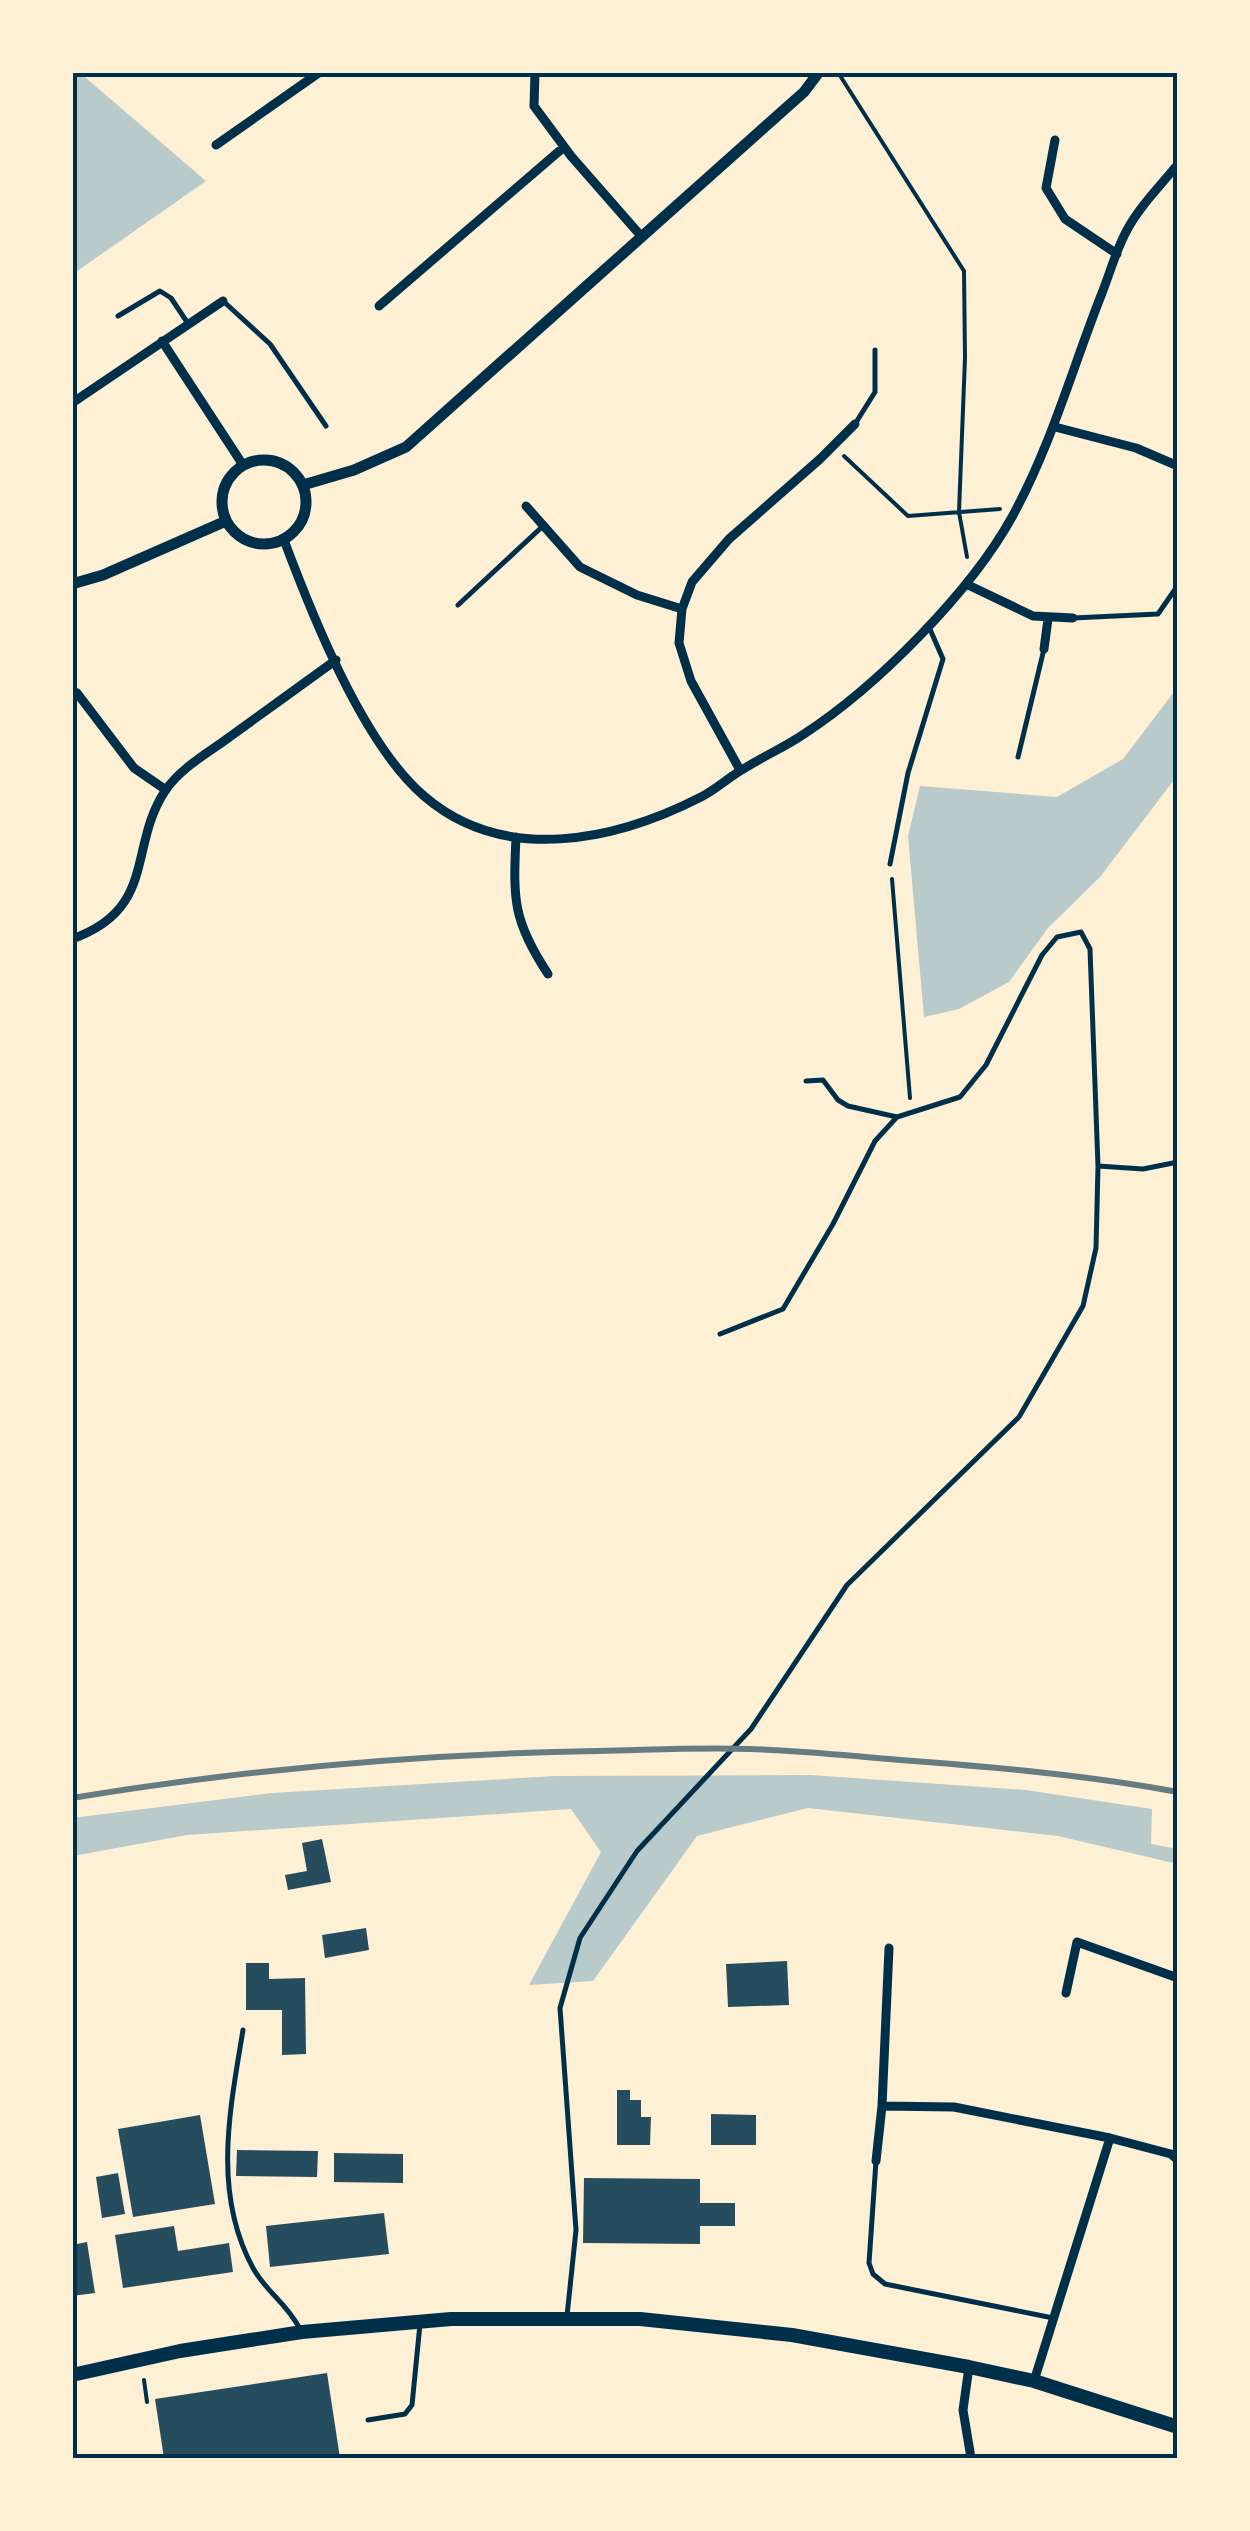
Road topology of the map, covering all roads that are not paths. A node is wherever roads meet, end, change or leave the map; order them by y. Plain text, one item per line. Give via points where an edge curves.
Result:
1 (320, 72) edge
2 (535, 72) edge
3 (819, 72) edge
4 (1055, 140) dead end
5 (216, 145) dead end
6 (564, 147) junction
7 (1178, 164) edge
8 (641, 236) junction
9 (1118, 254) junction
10 (223, 301) joint
11 (379, 306) dead end
12 (118, 316) dead end
13 (189, 325) junction
14 (162, 342) junction
15 (875, 350) dead end
16 (72, 403) edge
17 (855, 424) joint
18 (326, 426) dead end
19 (1054, 427) junction
20 (243, 466) junction
21 (1178, 466) edge
22 (303, 485) junction
23 (526, 506) dead end
24 (226, 521) junction
25 (544, 526) junction
26 (284, 540) junction
27 (968, 580) junction
28 (72, 584) edge
29 (1176, 588) edge
30 (458, 606) dead end
31 (682, 609) junction
32 (1073, 618) joint
33 (1048, 619) junction
34 (928, 624) junction
35 (1044, 649) joint
36 (336, 660) junction
37 (72, 696) edge
38 (1018, 756) dead end
39 (740, 770) junction
40 (166, 790) junction
41 (516, 837) junction
42 (890, 864) road end
43 (72, 939) edge
44 (548, 974) dead end
45 (806, 1081) dead end
46 (897, 1116) junction
47 (1178, 1162) edge
48 (1098, 1166) junction
49 (720, 1334) dead end
50 (890, 1948) dead end
51 (1178, 1978) edge
52 (1066, 1992) dead end
53 (243, 2030) dead end
54 (882, 2106) junction
55 (1110, 2138) junction
56 (1175, 2154) edge
57 (876, 2161) joint
58 (1053, 2318) junction
59 (566, 2319) junction
60 (420, 2321) junction
61 (302, 2332) junction
62 (969, 2367) junction
63 (72, 2374) edge
64 (1034, 2380) junction
65 (368, 2420) dead end
66 (1178, 2427) edge
67 (971, 2458) edge

1 - 5 street
2 - 6 street via 534,106
3 - 8 street
4 - 9 street via 1046,188 1065,219
6 - 8 street
6 - 11 street
7 - 9 street via 1127,228
8 - 22 street via 406,447
9 - 19 street
10 - 13 street
10 - 18 lane via 270,344
12 - 13 lane via 160,292
13 - 14 street
14 - 16 street
14 - 20 street
15 - 17 lane via 875,392
17 - 31 street via 728,540 692,582
19 - 21 street
19 - 27 street via 1016,507
20 - 22 street via 256,460 284,464
20 - 24 street via 222,496
22 - 26 street via 302,522
23 - 25 street
24 - 26 street via 245,540
24 - 28 street
25 - 30 lane
25 - 31 street via 580,568
26 - 36 street
27 - 33 street
27 - 34 street
29 - 32 lane via 1158,614
31 - 39 street via 680,643 690,681
32 - 33 street
33 - 35 street
34 - 39 street via 805,734
34 - 42 lane via 942,659 908,772
35 - 38 lane
36 - 40 street
36 - 41 street via 394,765 425,797 473,826
37 - 40 street via 77,693 134,768
39 - 41 street via 704,796 644,822 570,840
40 - 43 street via 127,898 104,924
41 - 44 street via 518,918
45 - 46 lane via 823,1080 848,1106
46 - 48 lane via 960,1096 986,1065 1042,955 1057,938 1081,932 1090,948
46 - 49 lane via 875,1141 784,1309
47 - 48 lane via 1144,1169
48 - 59 lane via 1096,1248 1083,1306 1019,1418 846,1586 751,1729 637,1852 580,1938 560,2008 576,2230
50 - 54 street
51 - 52 street via 1077,1942
53 - 61 lane via 228,2121 230,2205 252,2267
54 - 55 street via 954,2108
54 - 57 street
55 - 56 street
55 - 58 street
57 - 58 lane via 873,2274 885,2284
58 - 64 street
59 - 60 main road
59 - 62 main road via 640,2319 792,2335
60 - 61 main road
60 - 65 lane via 412,2405 405,2414
61 - 63 main road
62 - 64 main road
62 - 67 street via 963,2410
64 - 66 main road

